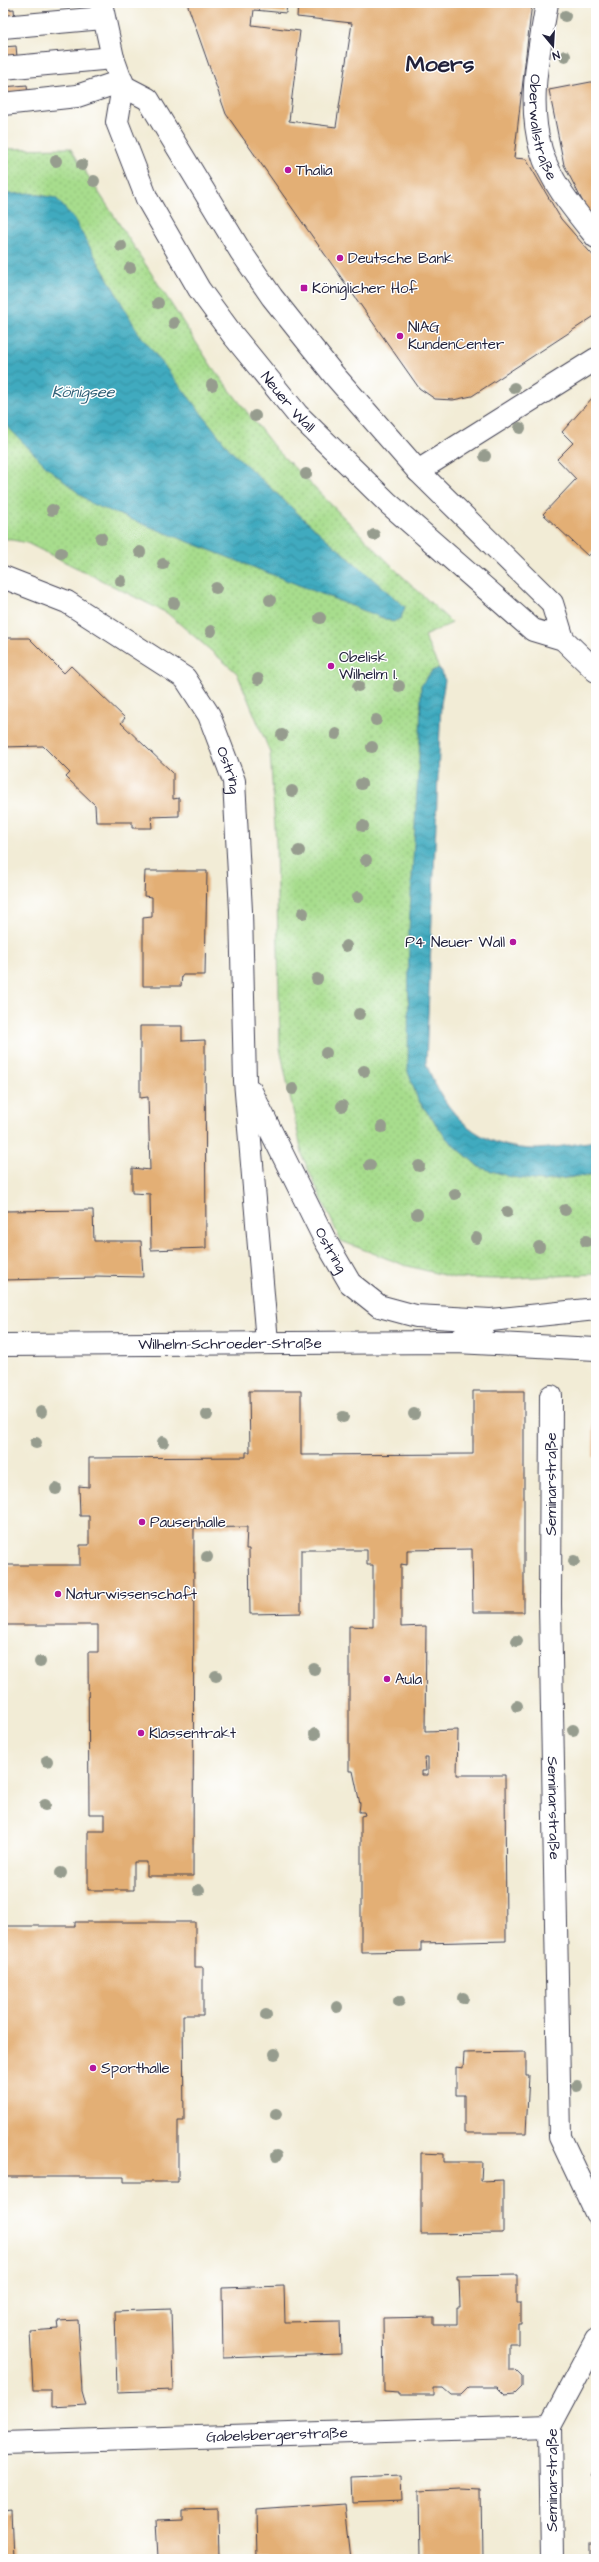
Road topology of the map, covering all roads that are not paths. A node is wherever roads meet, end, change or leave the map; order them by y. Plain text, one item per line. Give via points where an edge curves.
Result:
1 (547, 3) edge
2 (102, 11) edge
3 (3, 27) edge
4 (113, 58) junction
5 (3, 68) edge
6 (122, 84) junction
7 (3, 104) edge
8 (596, 237) edge
9 (596, 359) edge
10 (418, 471) junction
11 (3, 577) edge
12 (563, 640) junction
13 (596, 671) edge
14 (246, 1081) junction
15 (596, 1309) edge
16 (491, 1320) junction
17 (267, 1342) junction
18 (456, 1342) junction
19 (3, 1345) edge
20 (596, 1348) edge
21 (551, 1396) dead end
22 (596, 2213) edge
23 (596, 2340) edge
24 (550, 2426) junction
25 (3, 2443) edge
26 (552, 2559) edge

1 - 8 street, Oberwallstraße via 534,94 541,151 565,198
2 - 3 street
2 - 4 street
4 - 5 street
4 - 6 street
6 - 7 street via 77,96
6 - 10 street via 148,99 241,252 272,297 334,375
6 - 12 street, Neuer Wall via 117,122 139,181 199,289 232,334 297,414 388,503 533,630
9 - 10 street
10 - 12 street via 552,603
11 - 14 street, Ostring via 67,602 125,637 185,678 209,715 234,781 242,911
12 - 13 street, Neuer Wall
14 - 16 street, Ostring via 325,1240 350,1284 380,1306 416,1316
14 - 17 street, Ostring
15 - 16 street
16 - 18 street
17 - 18 street, Wilhelm-Schroeder-Straße
17 - 19 street, Wilhelm-Schroeder-Straße
18 - 20 street, Wilhelm-Schroeder-Straße
21 - 22 street, Seminarstraße via 550,1604 560,2137
23 - 24 street, Seminarstraße
24 - 25 street, Gabelsbergerstraße
24 - 26 street, Seminarstraße

